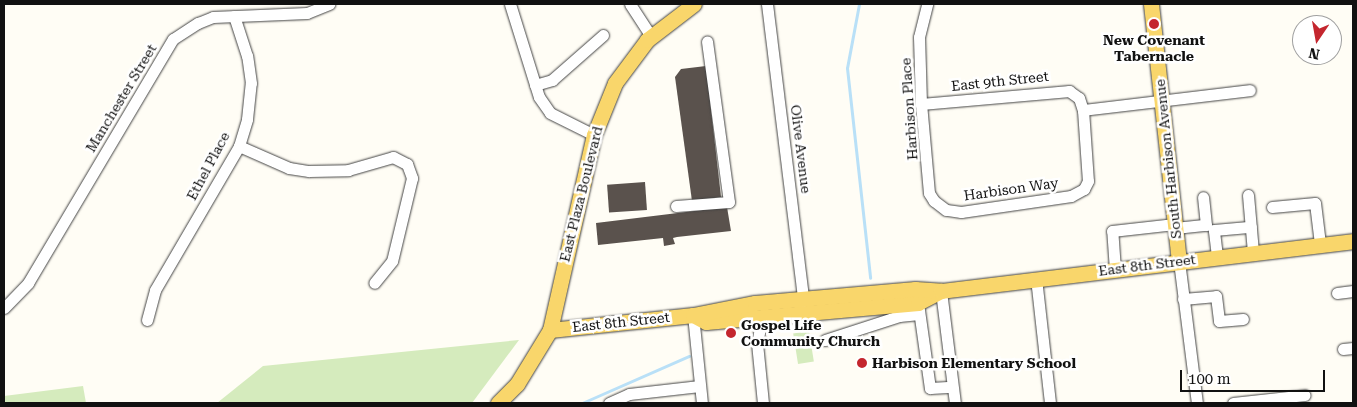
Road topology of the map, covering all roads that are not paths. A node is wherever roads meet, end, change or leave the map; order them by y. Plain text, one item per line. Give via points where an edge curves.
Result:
1 (329, 4) edge
2 (510, 4) edge
3 (630, 4) edge
4 (694, 4) edge
5 (767, 4) edge
6 (927, 4) edge
7 (1151, 4) edge
8 (234, 16) junction
9 (603, 35) dead end
10 (652, 36) junction
11 (707, 42) dead end
12 (535, 85) junction
13 (1250, 90) dead end
14 (1161, 100) junction
15 (921, 104) junction
16 (1083, 110) junction
17 (594, 135) junction
18 (239, 146) junction
19 (1248, 195) dead end
20 (1203, 197) dead end
21 (676, 206) dead end
22 (1272, 207) dead end
23 (941, 208) joint
24 (1175, 226) junction
25 (1251, 227) junction
26 (1210, 228) junction
27 (1353, 242) edge
28 (1320, 244) junction
29 (1253, 252) junction
30 (1217, 256) junction
31 (1179, 260) junction
32 (1115, 270) junction
33 (1036, 278) junction
34 (374, 283) dead end
35 (940, 291) junction
36 (1353, 291) edge
37 (1337, 293) dead end
38 (1183, 298) junction
39 (804, 306) junction
40 (4, 308) edge
41 (919, 308) junction
42 (692, 315) junction
43 (762, 316) junction
44 (1243, 319) dead end
45 (147, 320) dead end
46 (550, 330) junction
47 (825, 340) dead end
48 (700, 386) junction
49 (952, 387) junction
50 (1305, 395) dead end
51 (498, 403) edge
52 (609, 403) edge
53 (702, 403) edge
54 (763, 403) edge
55 (956, 403) edge
56 (1050, 403) edge
57 (1197, 403) edge
58 (1233, 403) edge

1 - 8 street, Manchester Street via 308,13
2 - 12 street
3 - 10 street
4 - 10 main road, East Plaza Boulevard
5 - 39 street, Olive Avenue
6 - 15 street, Harbison Place via 919,37
7 - 14 main road, South Harbison Avenue
8 - 18 street, Ethel Place via 247,56 251,83 247,119
8 - 40 street, Manchester Street via 198,23 173,40 28,284
9 - 12 street via 552,80
10 - 17 main road, East Plaza Boulevard via 615,83
11 - 21 street via 729,202
12 - 17 street via 550,114
13 - 14 street
14 - 16 street
14 - 24 main road, South Harbison Avenue
15 - 16 street, East 9th Street via 1062,90 1080,98
15 - 23 street, Harbison Place via 929,193
16 - 23 street, Harbison Way via 1088,181 1084,189 1072,196 961,212
17 - 46 main road, East Plaza Boulevard
18 - 34 street via 289,168 309,171 348,170 393,157 407,164 412,178 392,261
18 - 45 street, Ethel Place via 155,290
19 - 25 street
20 - 26 street
22 - 28 street via 1315,203
24 - 26 street
24 - 31 main road, South Harbison Avenue
24 - 32 street via 1112,231
25 - 26 street
25 - 29 street
26 - 30 street
27 - 28 main road, East 8th Street
28 - 29 main road, East 8th Street
29 - 30 main road, East 8th Street
30 - 31 main road, East 8th Street
31 - 32 main road, East 8th Street
31 - 38 street, South Harbison Avenue
32 - 33 main road, East 8th Street
33 - 35 main road, East 8th Street
33 - 56 street
35 - 39 main road, East 8th Street via 915,289
35 - 41 main road, East 8th Street
35 - 49 street
36 - 37 street
38 - 44 street via 1216,296 1218,321
38 - 57 street, South Harbison Avenue
39 - 41 main road, East 8th Street
39 - 42 main road, East 8th Street via 732,306
39 - 43 main road, East 8th Street
41 - 47 street
41 - 49 street via 930,388
42 - 43 main road, East 8th Street via 706,322
42 - 46 main road, East 8th Street
42 - 48 street
43 - 54 street via 757,343
46 - 51 main road, East Plaza Boulevard via 517,384
48 - 52 street via 630,394
48 - 53 street
49 - 55 street
50 - 58 street

